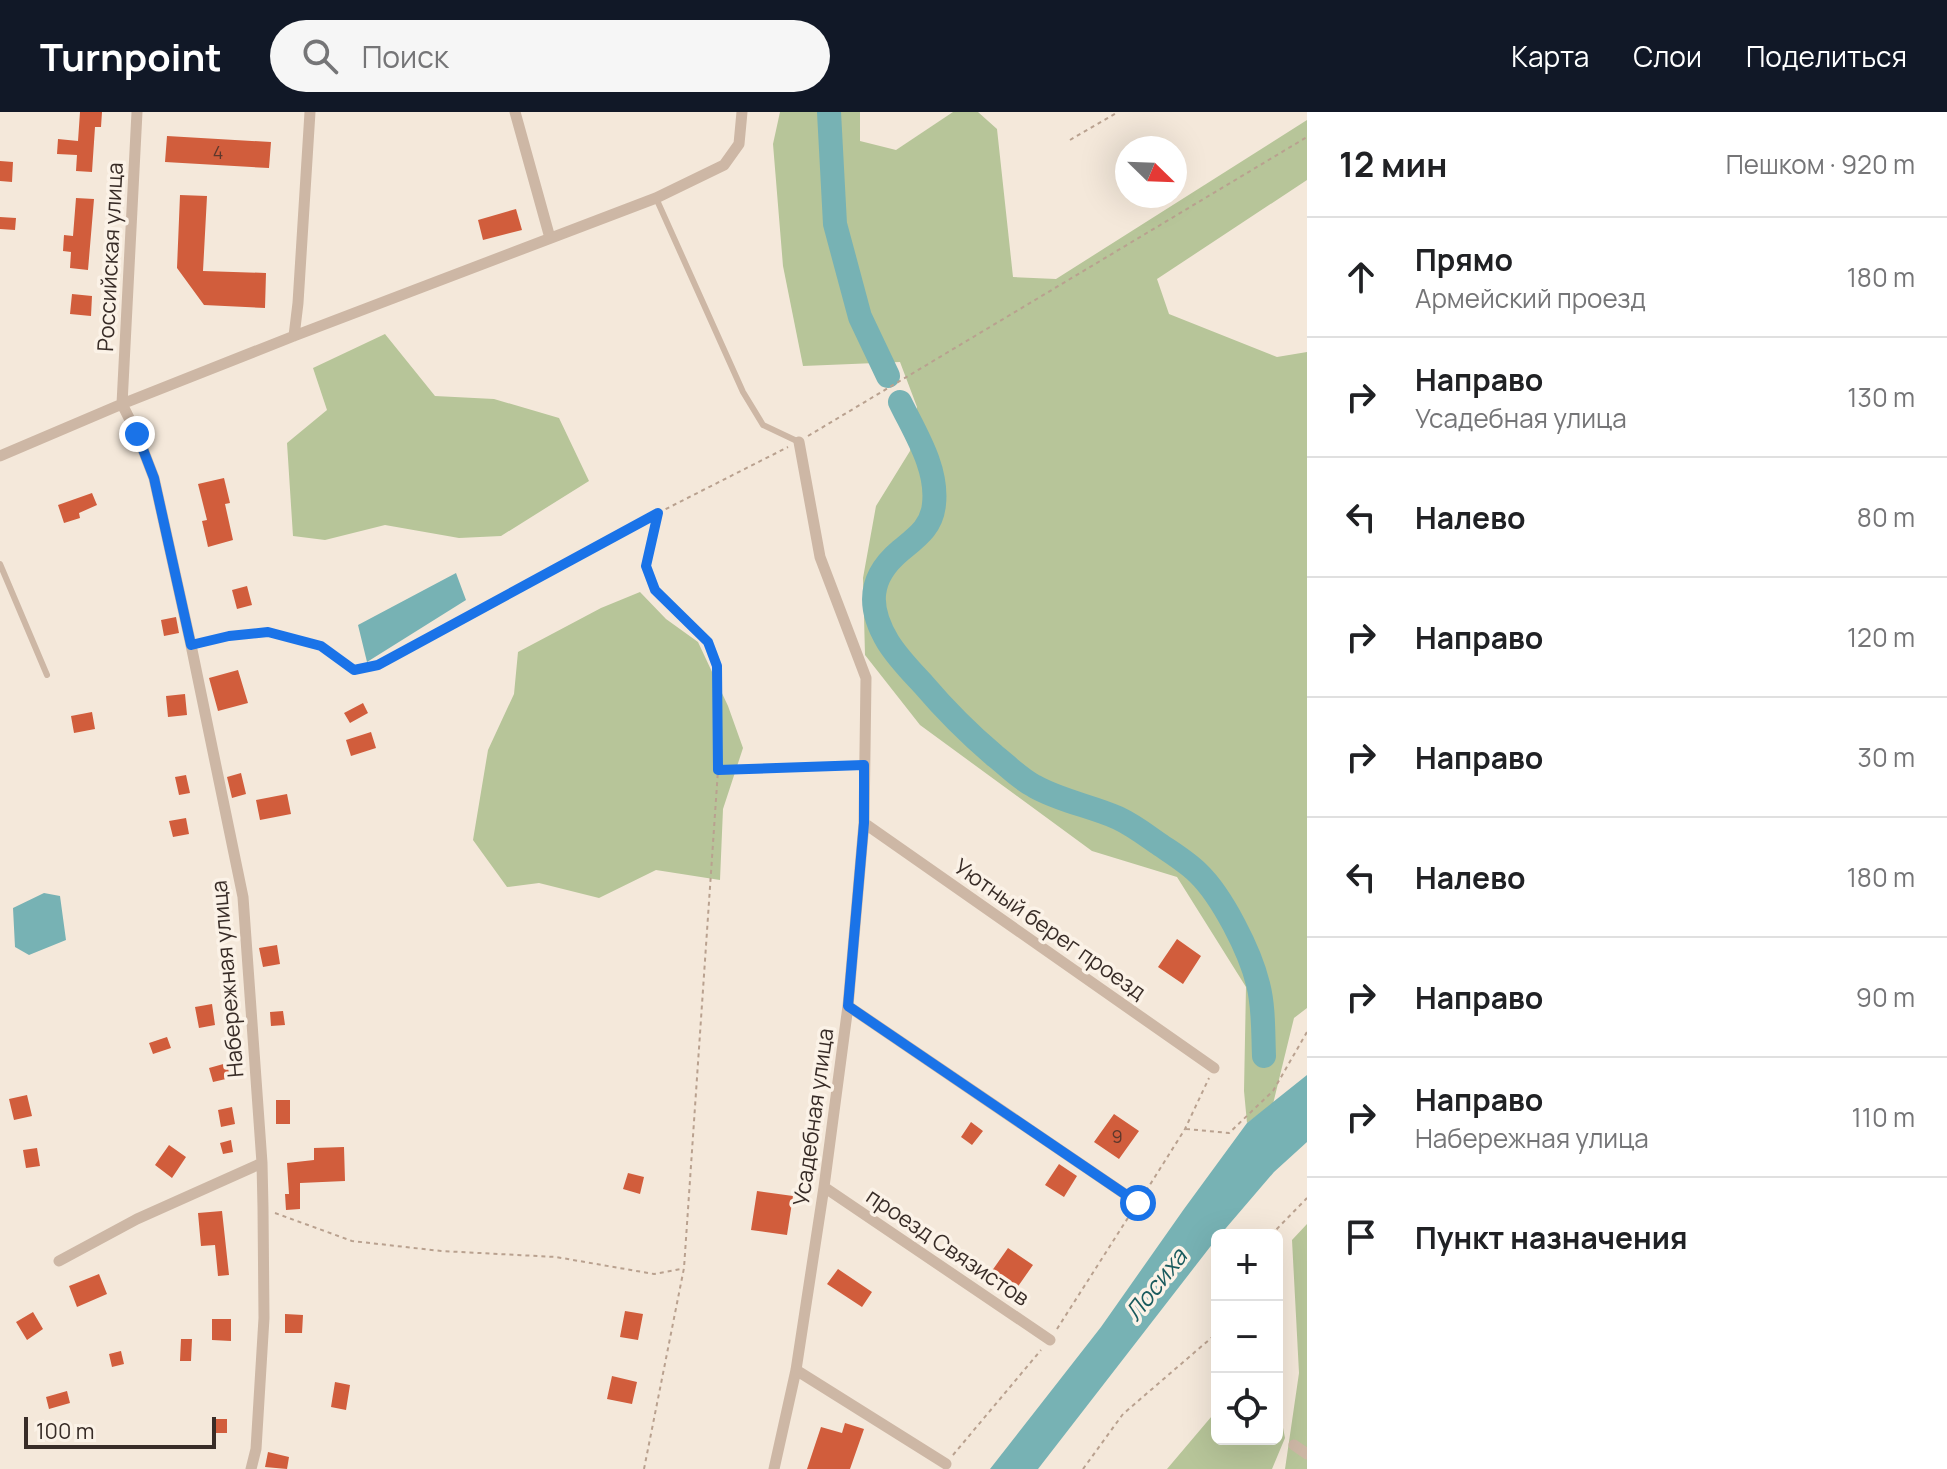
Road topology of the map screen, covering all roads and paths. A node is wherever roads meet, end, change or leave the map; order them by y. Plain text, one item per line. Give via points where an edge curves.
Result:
1 (137, 112) edge
2 (310, 112) edge
3 (515, 112) edge
4 (742, 112) edge
5 (1118, 112) edge
6 (1307, 137) edge
7 (1070, 140) dead end
8 (656, 198) junction
9 (550, 238) junction
10 (294, 336) junction
11 (122, 404) junction
12 (799, 442) junction
13 (0, 456) edge
14 (658, 513) junction
15 (0, 564) edge
16 (191, 645) junction
17 (47, 675) dead end
18 (864, 765) junction
19 (718, 770) junction
20 (864, 823) junction
21 (848, 1006) junction
22 (1307, 1032) edge
23 (1214, 1068) joint
24 (1185, 1129) junction
25 (262, 1163) junction
26 (824, 1187) junction
27 (1307, 1198) edge
28 (1138, 1203) junction
29 (263, 1208) junction
30 (1277, 1229) edge
31 (59, 1261) dead end
32 (684, 1268) junction
33 (1211, 1338) edge
34 (1050, 1340) junction
35 (796, 1370) junction
36 (1294, 1445) dead end
37 (1307, 1454) edge
38 (946, 1464) joint
39 (251, 1469) edge
40 (644, 1469) edge
41 (774, 1469) edge
42 (1083, 1469) edge

1 - 11 street, Российская улица
2 - 10 street
3 - 9 street
4 - 8 street via 739,144 724,165
5 - 7 path
6 - 12 path
8 - 9 street
8 - 12 lane via 743,392 763,425
9 - 10 street
10 - 11 street
11 - 13 street
11 - 16 street, Набережная улица via 154,478
12 - 14 path
12 - 18 street, Усадебная улица via 820,557 866,678
14 - 16 path via 378,665 354,670 321,646 268,632
14 - 19 path via 646,566 655,590 708,642 717,666
15 - 17 lane
16 - 25 street, Набережная улица via 243,897
18 - 19 path
18 - 20 street, Усадебная улица
19 - 32 path
20 - 21 street, Усадебная улица
20 - 23 street, Уютный берег проезд
21 - 26 street, Усадебная улица
21 - 28 street
22 - 24 path via 1273,1091 1229,1133
23 - 24 path
24 - 28 path
25 - 29 street, Набережная улица
25 - 31 street
26 - 34 street, проезд Связистов
26 - 35 street, Усадебная улица
27 - 30 path
28 - 34 path
29 - 32 path via 352,1241 556,1257 654,1274
29 - 39 street, Набережная улица via 264,1318
32 - 40 path
33 - 42 path via 1123,1414
34 - 38 path
35 - 38 street
35 - 41 street, Усадебная улица
36 - 37 street

